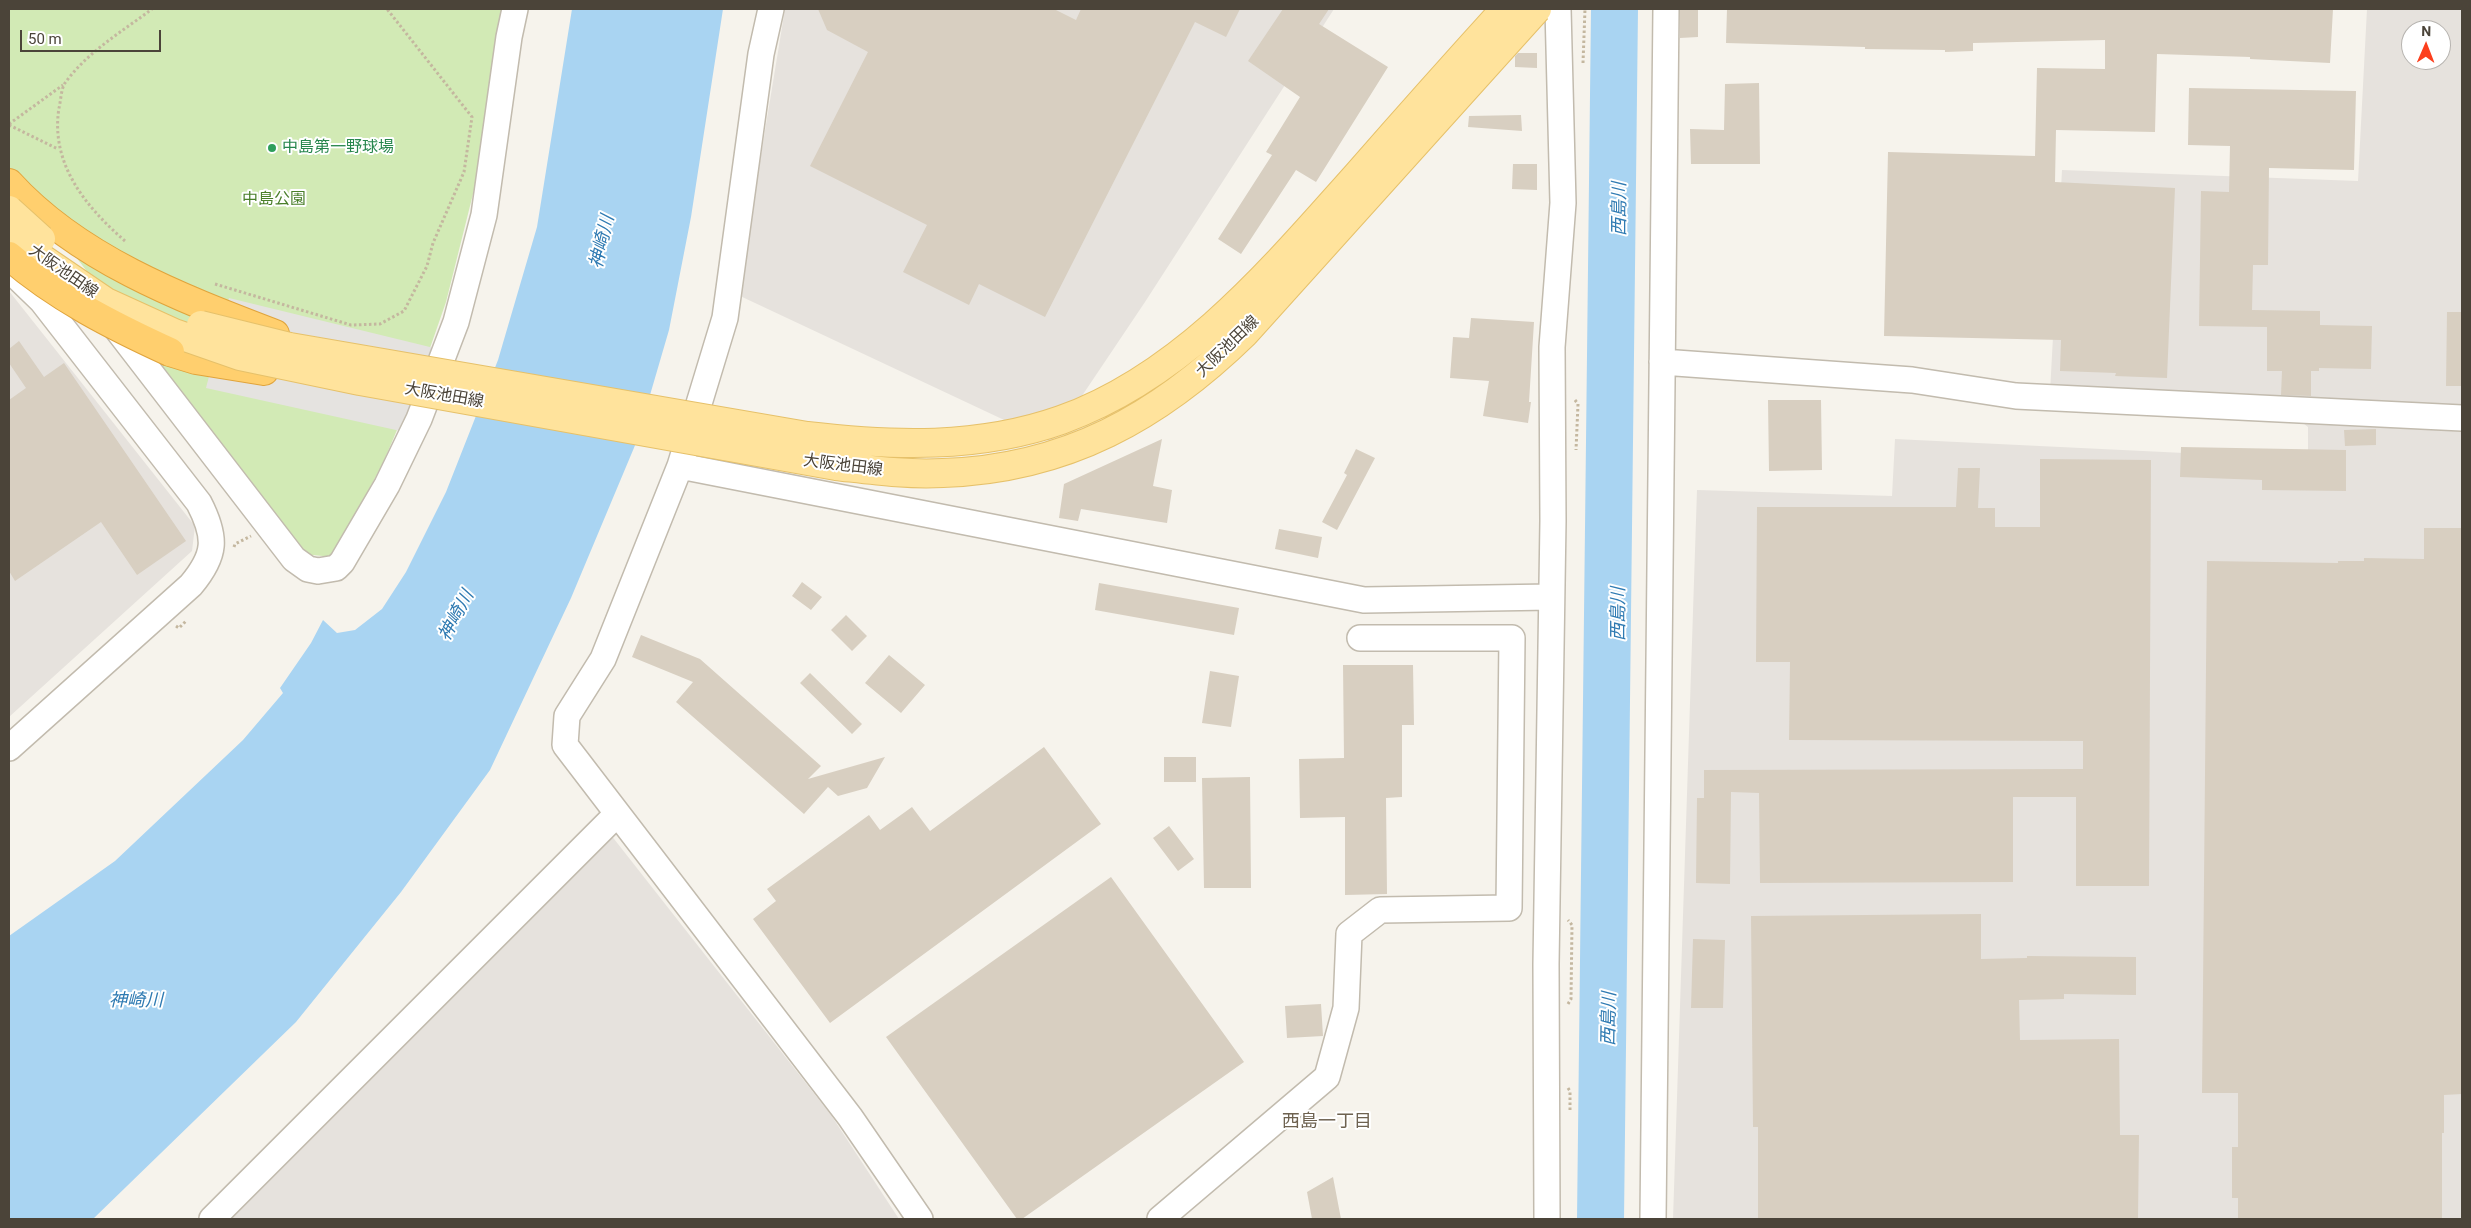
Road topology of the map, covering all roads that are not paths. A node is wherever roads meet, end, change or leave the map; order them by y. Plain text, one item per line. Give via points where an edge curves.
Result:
1 (515, 9) edge
2 (771, 9) edge
3 (1504, 9) edge
4 (1537, 9) edge
5 (1558, 9) edge
6 (1666, 9) edge
7 (9, 183) edge
8 (9, 193) edge
9 (9, 210) edge
10 (9, 232) edge
11 (9, 256) edge
12 (9, 269) edge
13 (380, 362) junction
14 (1662, 362) junction
15 (360, 381) junction
16 (2462, 418) edge
17 (680, 466) junction
18 (1552, 597) junction
19 (1460, 599) junction
20 (1360, 638) dead end
21 (1459, 638) junction
22 (9, 748) edge
23 (617, 814) junction
24 (212, 1219) edge
25 (920, 1219) edge
26 (1160, 1219) edge
27 (1547, 1219) edge
28 (1653, 1219) edge

1 - 8 street via 484,215 456,322 418,419 387,485 348,555 336,568 318,572 294,559 137,353
2 - 17 street via 761,54 725,318
3 - 13 main road, 大阪池田線, bridge via 1294,246 1230,309 1146,376 1118,394 1061,420 965,441 912,444 855,442
4 - 15 main road, 大阪池田線, bridge via 1216,361 1188,385 1141,416 1080,445 1047,456 968,472 872,470
5 - 18 street via 1563,203 1552,347
6 - 14 street
7 - 13 highway, bridge via 87,246 145,279 279,335
9 - 13 main road, 大阪池田線, bridge via 79,266 114,287 185,320 256,339
10 - 15 main road, 大阪池田線, bridge via 34,254 106,302 158,327 240,356
11 - 15 highway, bridge via 74,303 170,352 218,364
12 - 22 street via 42,301 199,503 213,538 203,571 191,585
14 - 16 street via 1912,380 2016,396
14 - 28 street
17 - 19 street via 1364,600
17 - 23 street via 604,659 567,716 565,745
18 - 19 street
18 - 27 street via 1546,964
19 - 21 street
20 - 21 street
21 - 26 street via 1512,638 1509,908 1380,910 1349,934 1346,1008 1327,1077
23 - 24 street
23 - 25 street via 850,1117

